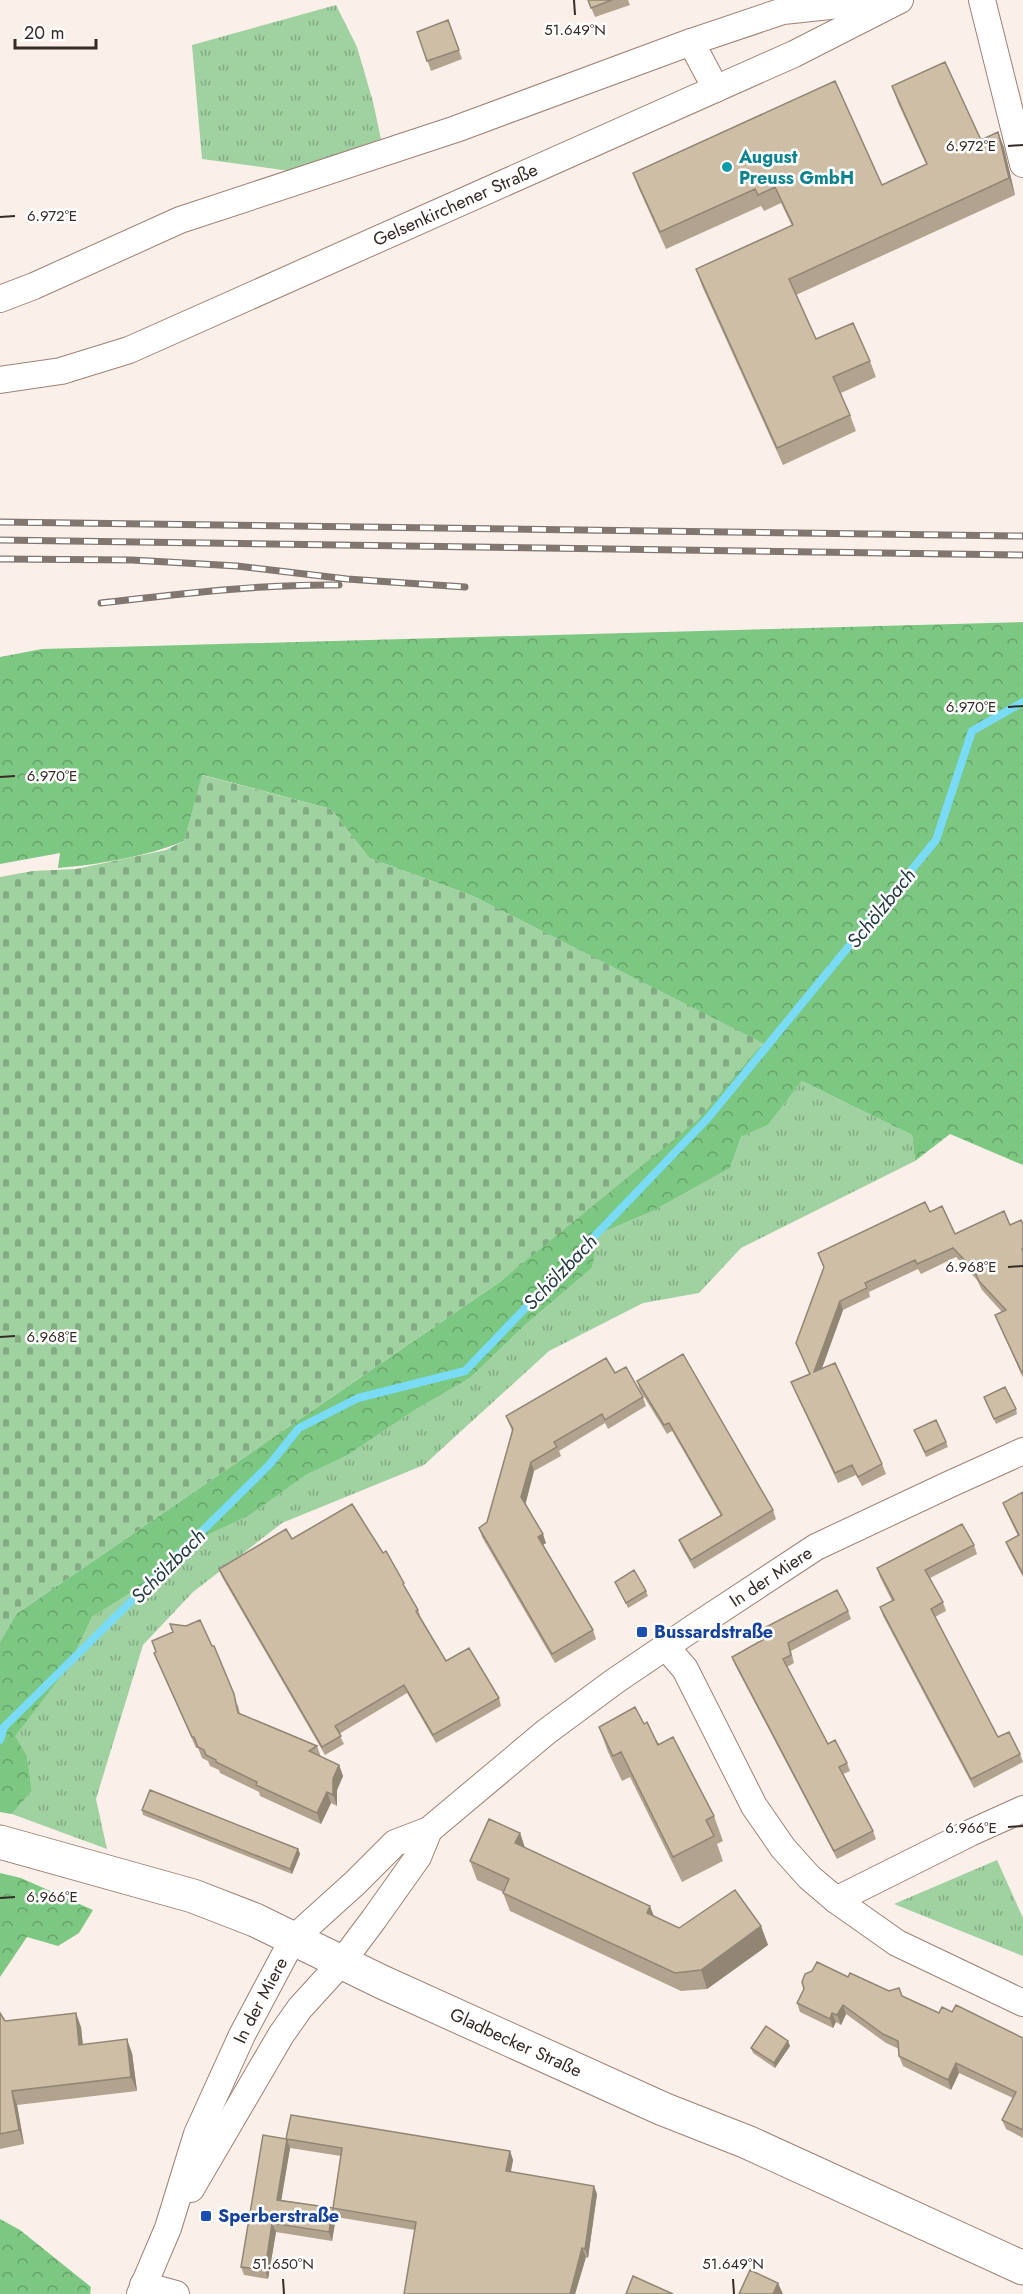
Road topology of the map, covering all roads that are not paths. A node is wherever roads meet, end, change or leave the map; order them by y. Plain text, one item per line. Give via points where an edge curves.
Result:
1 (890, 0) edge
2 (900, 0) edge
3 (982, 0) edge
4 (691, 42) junction
5 (716, 89) junction
6 (1023, 164) edge
7 (0, 299) edge
8 (0, 380) edge
9 (1023, 1451) edge
10 (666, 1647) junction
11 (1023, 1809) edge
12 (429, 1830) junction
13 (0, 1842) edge
14 (836, 1900) junction
15 (294, 1940) junction
16 (342, 1963) junction
17 (1023, 2003) edge
18 (168, 2228) junction
19 (1023, 2268) edge
20 (141, 2289) edge
21 (176, 2294) edge

1 - 4 street via 783,11
2 - 5 street, Gelsenkirchener Straße
3 - 6 street
4 - 5 street
4 - 7 street via 456,129 180,220
5 - 8 street, Gelsenkirchener Straße via 129,350 61,371
9 - 10 street, In der Miere via 816,1547
10 - 12 street, In der Miere via 546,1732
10 - 14 street via 685,1669 754,1806 783,1848
11 - 14 street
12 - 15 street, In der Miere via 395,1843
12 - 16 street, In der Miere via 418,1857
13 - 15 main road, Gladbecker Straße via 193,1896
14 - 17 street via 897,1943
15 - 16 main road, Gladbecker Straße
15 - 18 street, In der Miere via 242,2035 197,2134
16 - 18 street, In der Miere via 281,2035
16 - 19 main road, Gladbecker Straße
18 - 20 street, In der Miere
20 - 21 street

